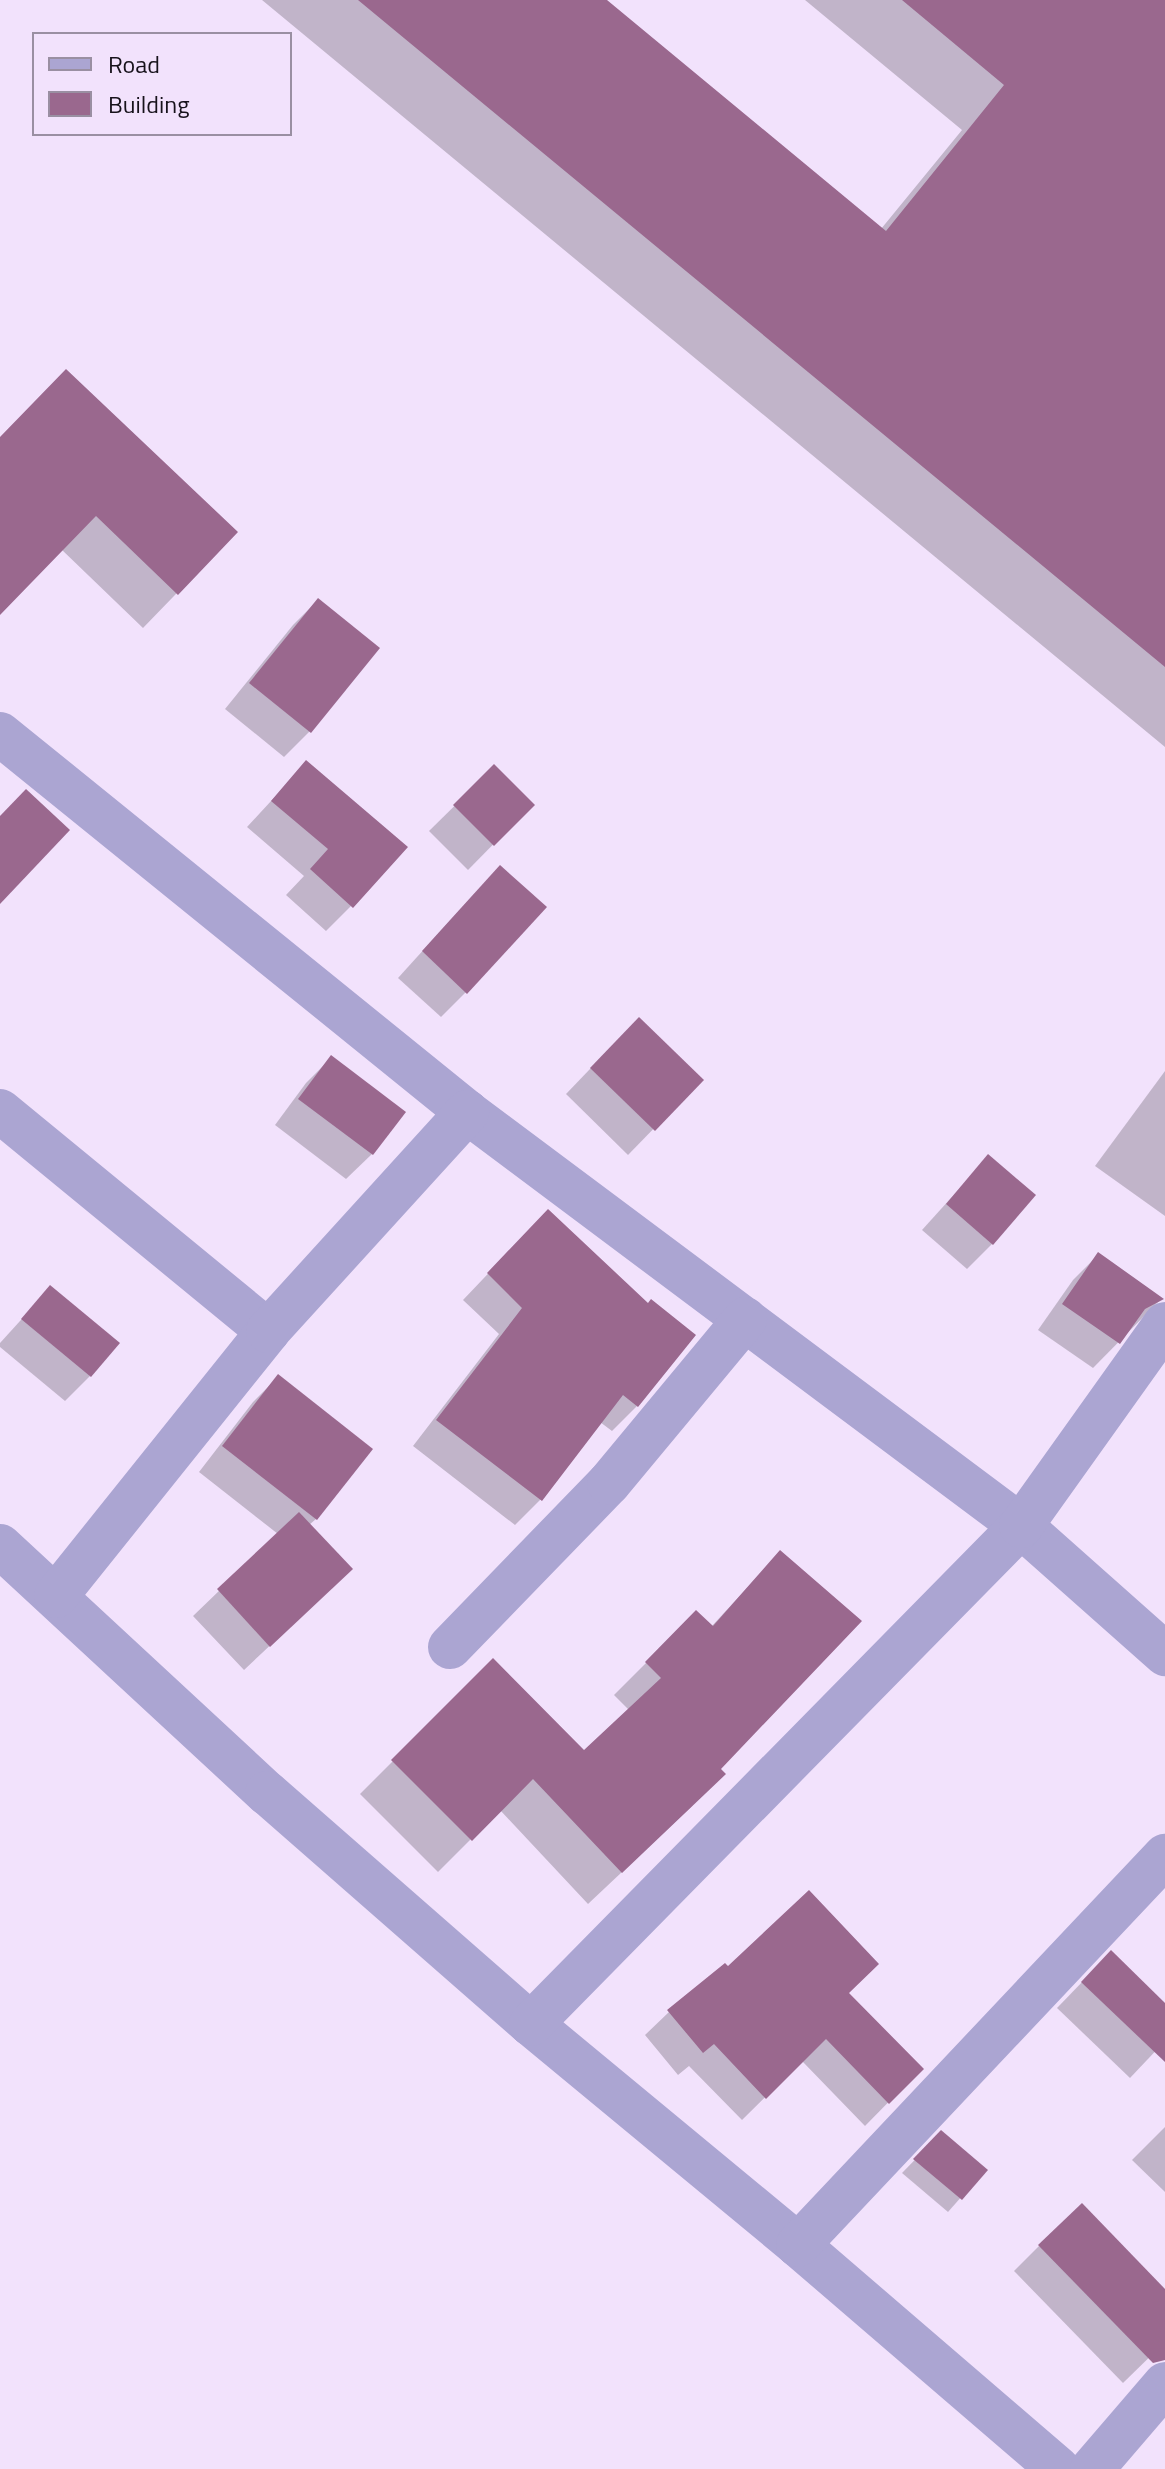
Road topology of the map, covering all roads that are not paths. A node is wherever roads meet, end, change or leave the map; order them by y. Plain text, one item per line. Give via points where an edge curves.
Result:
1 (0, 734) edge
2 (0, 1111) edge
3 (467, 1112) junction
4 (745, 1319) junction
5 (1165, 1324) edge
6 (268, 1331) junction
7 (1021, 1526) junction
8 (0, 1546) edge
9 (56, 1596) junction
10 (450, 1647) dead end
11 (1165, 1654) edge
12 (1165, 1856) edge
13 (531, 2024) junction
14 (798, 2245) junction
15 (1165, 2384) edge
16 (1058, 2469) edge
17 (1092, 2469) edge

1 - 3 street
2 - 6 street
3 - 4 street
3 - 6 street
4 - 7 street
4 - 10 street via 609,1483
5 - 7 street
6 - 9 street
7 - 11 street
7 - 13 street
8 - 9 street
9 - 13 street via 267,1793
12 - 14 street
13 - 14 street
14 - 16 street
15 - 17 street

